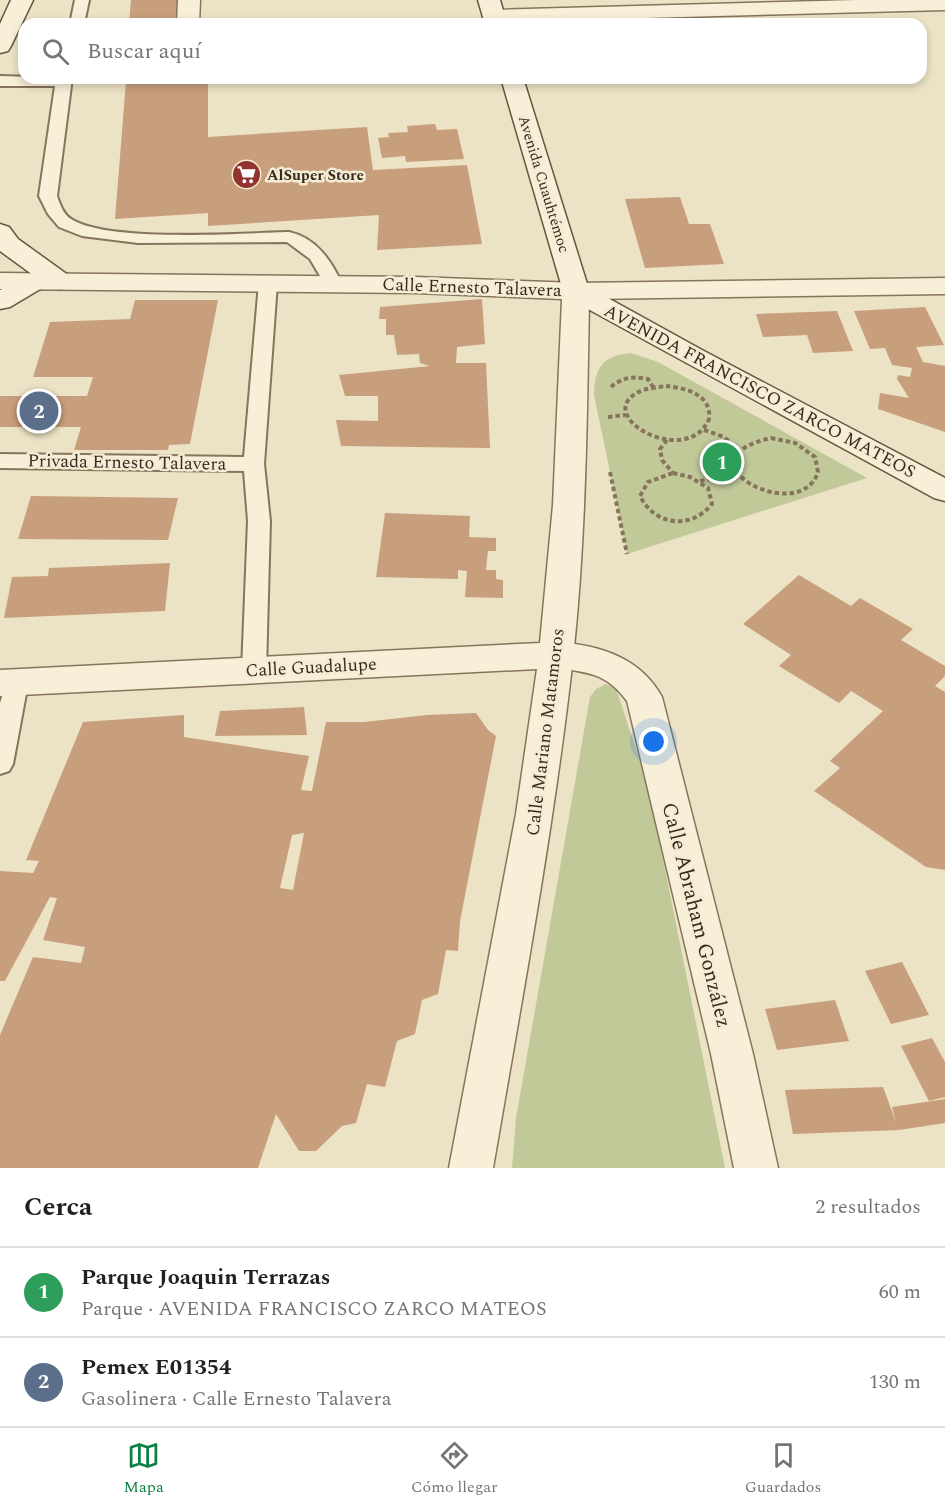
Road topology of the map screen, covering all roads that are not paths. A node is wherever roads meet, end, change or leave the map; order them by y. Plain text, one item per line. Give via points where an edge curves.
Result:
1 (22, 0) edge
2 (82, 0) edge
3 (189, 0) edge
4 (945, 4) edge
5 (493, 13) edge
6 (78, 18) edge
7 (188, 18) edge
8 (0, 46) edge
9 (0, 81) edge
10 (18, 81) edge
11 (63, 84) edge
12 (514, 84) edge
13 (0, 232) edge
14 (0, 281) edge
15 (47, 282) junction
16 (268, 283) junction
17 (333, 284) junction
18 (945, 286) edge
19 (576, 291) junction
20 (0, 301) edge
21 (0, 461) edge
22 (254, 464) junction
23 (945, 491) edge
24 (556, 655) junction
25 (254, 670) junction
26 (620, 671) joint
27 (8, 683) edge
28 (0, 764) edge
29 (471, 1168) edge
30 (756, 1168) edge

1 - 8 street
2 - 6 lane
3 - 7 street
4 - 5 street
9 - 10 lane
11 - 17 lane via 48,196 54,211 66,224 120,238 289,237 313,249
12 - 19 street, Avenida Cuauhtémoc
13 - 15 street
14 - 15 street, Calle Ernesto Talavera
15 - 16 street, Calle Ernesto Talavera
15 - 20 street
16 - 17 street, Calle Ernesto Talavera
16 - 22 lane
17 - 19 street, Calle Ernesto Talavera
18 - 19 street, Calle Ernesto Talavera
19 - 23 street, AVENIDA FRANCISCO ZARCO MATEOS
19 - 24 street, Calle Mariano Matamoros via 569,505
21 - 22 lane, Privada Ernesto Talavera
22 - 25 lane via 259,521
24 - 25 street, Calle Guadalupe
24 - 26 street, Calle Guadalupe via 582,656
24 - 29 street, Calle Mariano Matamoros via 536,814
25 - 27 street, Calle Guadalupe
26 - 30 street, Calle Abraham González via 634,682 644,698 732,1054
27 - 28 lane

